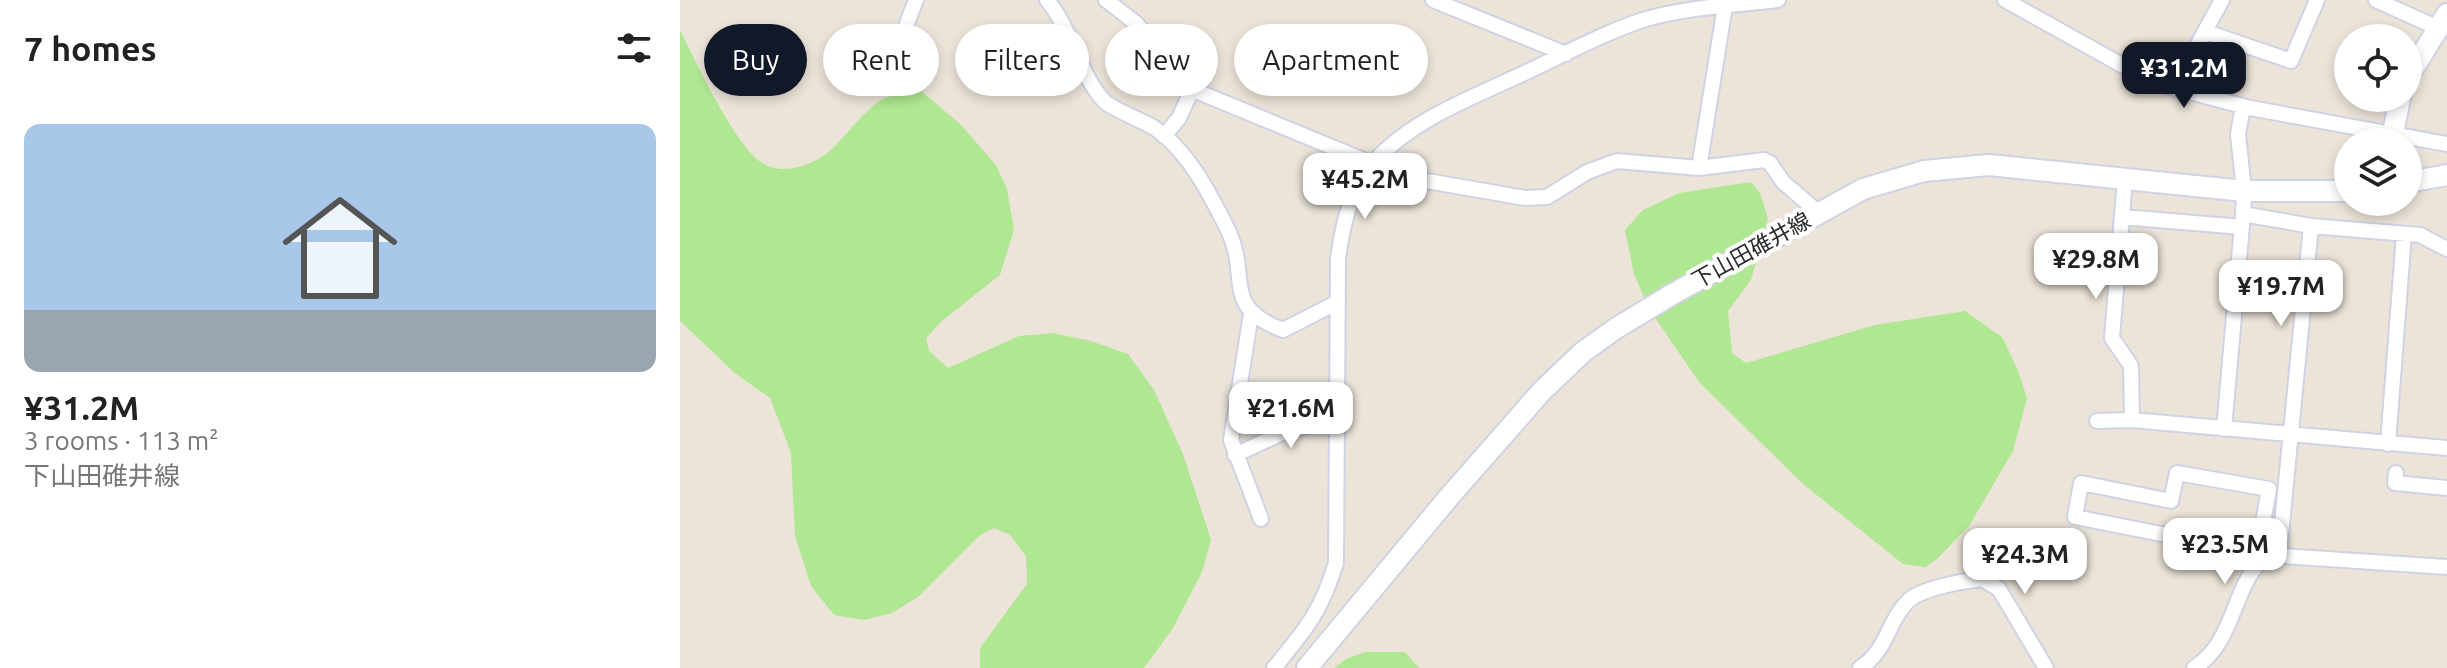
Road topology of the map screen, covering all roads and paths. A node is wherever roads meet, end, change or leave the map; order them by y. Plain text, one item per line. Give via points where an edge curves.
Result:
1 (916, 0) edge
2 (1047, 0) edge
3 (1106, 0) edge
4 (1433, 0) edge
5 (1778, 0) edge
6 (2005, 0) edge
7 (2222, 0) edge
8 (2317, 0) edge
9 (2376, 0) edge
10 (1706, 3) edge
11 (1725, 6) junction
12 (2442, 21) edge
13 (907, 23) dead end
14 (1137, 24) edge
15 (2206, 32) junction
16 (1566, 54) junction
17 (2422, 54) edge
18 (2178, 89) junction
19 (1189, 96) edge
20 (1209, 96) edge
21 (2243, 106) junction
22 (2350, 128) edge
23 (1164, 136) junction
24 (2422, 141) edge
25 (2447, 144) edge
26 (1373, 164) junction
27 (1699, 168) junction
28 (2447, 175) edge
29 (2125, 178) junction
30 (2422, 179) edge
31 (1359, 184) junction
32 (2244, 191) junction
33 (2334, 191) edge
34 (1819, 213) junction
35 (2122, 217) junction
36 (2243, 220) junction
37 (2311, 226) junction
38 (2404, 234) junction
39 (2447, 249) edge
40 (1338, 302) junction
41 (1251, 314) junction
42 (1337, 418) junction
43 (2132, 420) junction
44 (2097, 421) dead end
45 (2224, 429) junction
46 (2290, 434) junction
47 (2388, 444) junction
48 (2447, 448) edge
49 (1235, 455) junction
50 (2396, 473) dead end
51 (2447, 488) edge
52 (1261, 519) dead end
53 (2268, 554) junction
54 (2447, 567) edge
55 (1274, 668) edge
56 (1307, 668) edge
57 (1860, 668) edge
58 (2046, 668) edge
59 (2196, 668) edge

1 - 13 street
2 - 23 street via 1062,18 1077,56 1107,105
3 - 14 street
4 - 16 street
5 - 11 street
6 - 18 street via 2152,82
7 - 15 street
8 - 15 street via 2291,61
9 - 12 street
10 - 11 street
10 - 16 street via 1646,19
11 - 27 street
12 - 17 main road
15 - 18 street
16 - 26 street via 1431,118
18 - 21 street
19 - 23 street
20 - 26 street
21 - 22 street
21 - 32 street via 2238,134
23 - 41 street via 1187,159 1229,232
24 - 25 street
26 - 31 street
27 - 31 street via 1617,161 1547,197 1427,181 1373,189
27 - 34 street via 1764,160
28 - 30 main road
29 - 32 main road, 下山田碓井線
29 - 34 main road, 下山田碓井線 via 1989,165 1954,167 1863,189
29 - 35 street
31 - 40 street via 1341,236
32 - 33 main road, 下山田碓井線
32 - 36 street
34 - 56 main road, 下山田碓井線 via 1671,295 1583,352 1449,497
35 - 36 street
35 - 43 street via 2112,338 2131,366
36 - 37 street
36 - 45 street
37 - 38 street
37 - 46 street
38 - 39 street via 2420,235
38 - 47 street
40 - 41 street via 1283,330
40 - 42 street
41 - 49 street via 1231,440
42 - 49 street via 1284,432
42 - 55 street via 1336,563 1312,621
43 - 44 street
43 - 45 street
45 - 46 street
46 - 47 street
46 - 53 street
47 - 48 street
49 - 52 street
50 - 51 street via 2395,483
53 - 53 street via 2075,517 2081,483 2171,501 2177,473 2269,489
53 - 54 street
53 - 59 street via 2248,577 2226,634
57 - 58 street via 1882,648 1909,600 1982,579 1999,589

